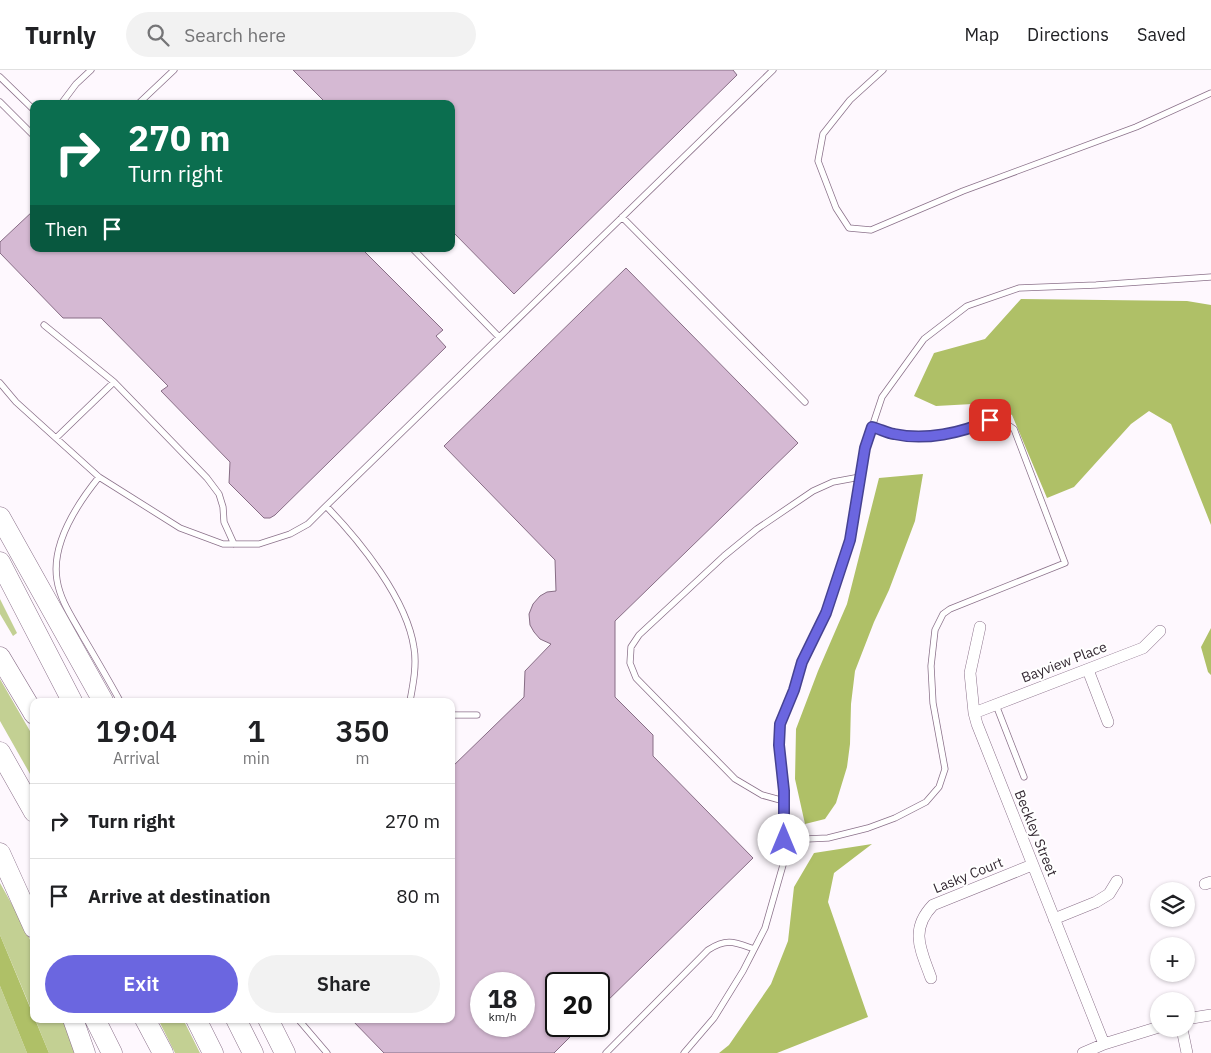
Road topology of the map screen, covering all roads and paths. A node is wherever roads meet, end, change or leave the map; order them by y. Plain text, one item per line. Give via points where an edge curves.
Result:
1 (91, 70) edge
2 (174, 70) edge
3 (773, 70) edge
4 (883, 70) edge
5 (0, 77) edge
6 (1211, 93) edge
7 (63, 100) edge
8 (142, 100) edge
9 (0, 102) edge
10 (30, 106) edge
11 (30, 132) edge
12 (622, 217) junction
13 (416, 252) edge
14 (1211, 277) edge
15 (44, 325) dead end
16 (499, 337) junction
17 (114, 382) junction
18 (0, 383) edge
19 (805, 402) dead end
20 (872, 427) junction
21 (56, 438) junction
22 (100, 477) junction
23 (860, 477) junction
24 (326, 506) junction
25 (0, 517) edge
26 (234, 544) junction
27 (0, 562) edge
28 (980, 627) dead end
29 (1160, 631) dead end
30 (0, 657) edge
31 (1088, 670) junction
32 (70, 698) edge
33 (101, 698) edge
34 (118, 698) edge
35 (411, 698) edge
36 (996, 705) junction
37 (30, 707) edge
38 (974, 712) junction
39 (455, 715) edge
40 (477, 715) dead end
41 (1108, 722) dead end
42 (0, 752) edge
43 (1024, 777) dead end
44 (784, 801) junction
45 (30, 805) edge
46 (784, 840) junction
47 (0, 841) edge
48 (0, 853) edge
49 (1032, 864) junction
50 (1117, 881) dead end
51 (30, 894) edge
52 (30, 919) edge
53 (1054, 919) junction
54 (754, 949) junction
55 (931, 978) dead end
56 (1211, 1015) edge
57 (1195, 1018) edge
58 (74, 1023) edge
59 (97, 1023) edge
60 (147, 1023) edge
61 (198, 1023) edge
62 (238, 1023) edge
63 (270, 1023) edge
64 (301, 1023) edge
65 (1150, 1030) edge
66 (1184, 1037) edge
67 (1104, 1044) junction
68 (85, 1053) edge
69 (112, 1053) edge
70 (162, 1053) edge
71 (213, 1053) edge
72 (253, 1053) edge
73 (285, 1053) edge
74 (327, 1053) edge
75 (606, 1053) edge
76 (684, 1053) edge
77 (1083, 1053) edge
78 (1187, 1053) edge

1 - 7 lane
2 - 8 lane
3 - 12 lane
4 - 6 lane via 850,100 823,134 818,161 836,208 849,228 871,230 963,191 1136,127
5 - 10 lane
9 - 11 lane
12 - 16 lane
12 - 19 lane
13 - 16 lane
14 - 20 lane via 1019,288 967,306 924,339 882,397
15 - 17 lane
16 - 24 lane
17 - 21 lane
17 - 26 lane via 219,494 224,522
18 - 21 lane
20 - 23 lane
20 - 46 lane via 914,436 950,433 990,420 1004,422 1014,428 1065,563 943,614 935,630 931,666 933,703 945,769 939,787 926,802 868,828 828,838
21 - 22 lane
22 - 26 lane via 180,528 223,544
22 - 34 lane via 68,524 57,556 56,579 61,598
23 - 44 lane via 850,540 826,613 802,662 780,724
23 - 44 lane via 833,482 813,491 757,529 639,635 631,647 630,663 636,678 735,779 762,795
24 - 26 lane via 308,524 290,534 259,544
24 - 35 lane via 348,528 390,587 404,616 414,648
25 - 33 highway
27 - 32 highway
28 - 38 street, Beckley Street via 970,673
29 - 31 street, Bayview Place via 1143,648
30 - 37 highway
31 - 36 street, Bayview Place
31 - 41 street
36 - 38 street, Bayview Place
36 - 43 lane
38 - 49 street, Beckley Street
39 - 40 lane
42 - 45 highway
44 - 46 lane
46 - 54 lane via 783,865 765,928
47 - 51 highway
48 - 52 highway
49 - 53 street, Beckley Street
49 - 55 street, Lasky Court via 933,905 924,914 918,927 919,942
50 - 53 street via 1109,894 1096,902
53 - 67 street, Beckley Street
54 - 75 lane via 721,942 708,950
54 - 76 lane via 714,1018
56 - 57 street
58 - 68 highway
59 - 69 highway
60 - 70 highway
61 - 71 highway
62 - 72 highway
63 - 73 highway
64 - 74 lane
65 - 67 street
66 - 78 street
67 - 77 street

